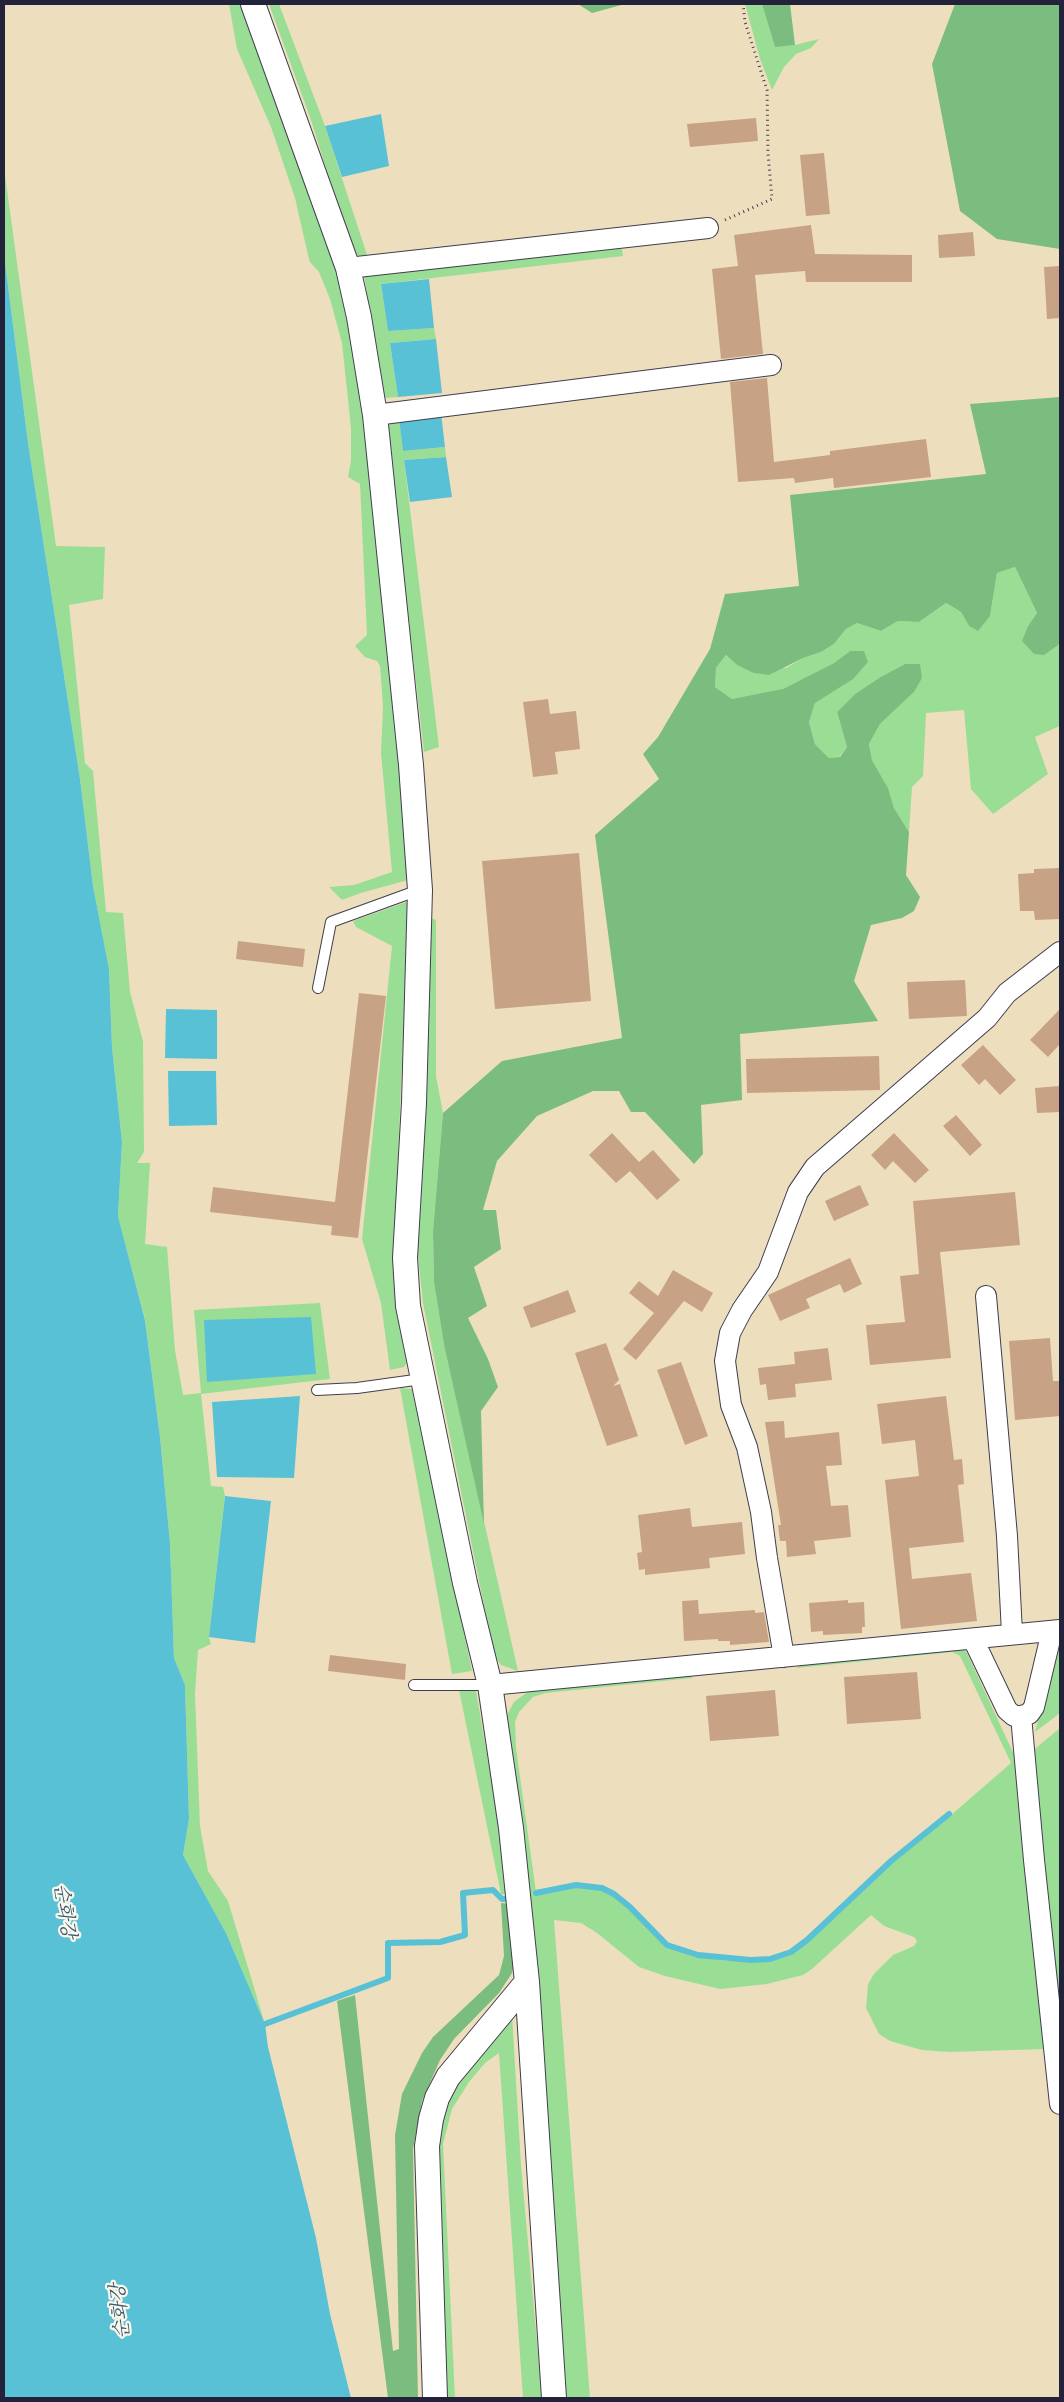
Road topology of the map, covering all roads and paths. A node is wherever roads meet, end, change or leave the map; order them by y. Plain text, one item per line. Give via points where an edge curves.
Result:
1 (254, 4) edge
2 (743, 4) edge
3 (708, 228) joint
4 (348, 268) junction
5 (771, 366) dead end
6 (375, 415) junction
7 (420, 890) junction
8 (1060, 952) edge
9 (318, 988) dead end
10 (986, 1296) dead end
11 (422, 1379) junction
12 (318, 1390) dead end
13 (1056, 1630) edge
14 (1012, 1633) junction
15 (973, 1639) junction
16 (784, 1657) junction
17 (414, 1685) dead end
18 (490, 1685) junction
19 (1021, 1716) junction
20 (527, 1982) junction
21 (1060, 2104) edge
22 (435, 2398) edge
23 (554, 2398) edge

1 - 4 street
2 - 3 path via 745,22 767,90 772,199
3 - 4 street
4 - 6 street
5 - 6 street
6 - 7 street via 411,765
7 - 9 lane via 331,922
7 - 11 street via 414,1103 405,1258 408,1306
8 - 16 street via 1008,993 987,1018 815,1167 798,1192 768,1272 730,1333 726,1361 731,1405 747,1447 761,1512
10 - 14 street
11 - 12 lane
11 - 18 street
13 - 14 street
13 - 19 street via 1034,1707 1029,1714
14 - 15 street
15 - 16 street
15 - 19 street via 1007,1710 1014,1716
16 - 18 street
17 - 18 lane
18 - 20 street via 518,1883
19 - 21 street
20 - 22 street via 448,2077 431,2118 427,2146
20 - 23 street

